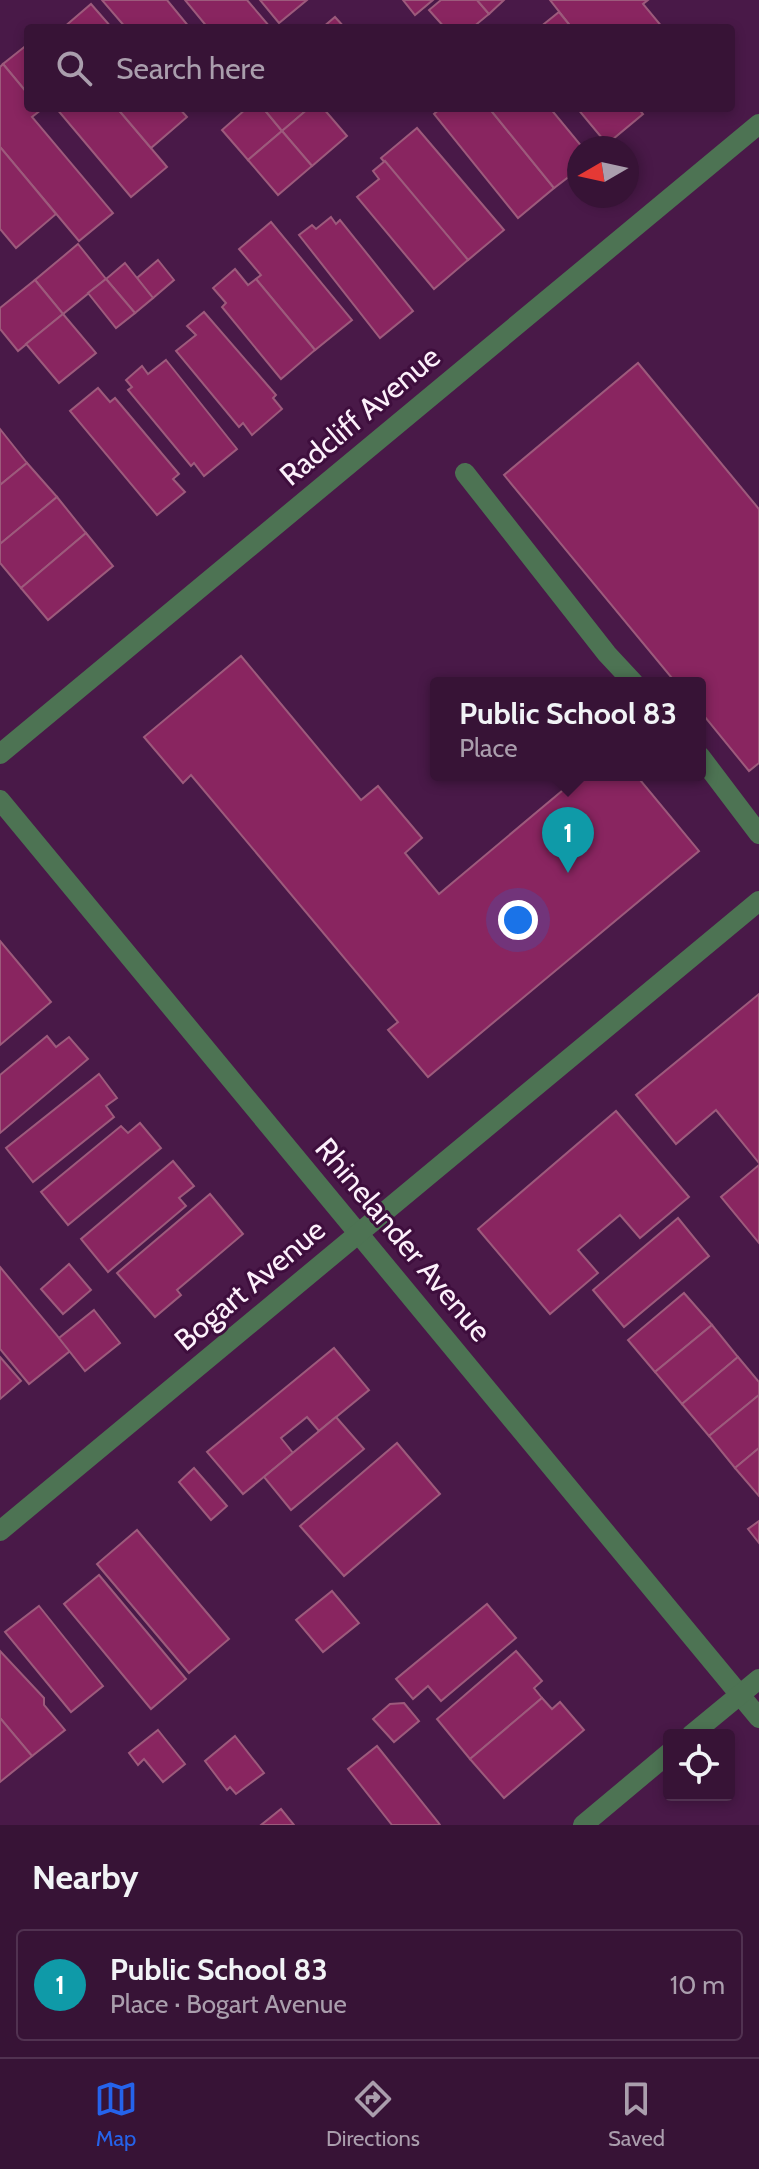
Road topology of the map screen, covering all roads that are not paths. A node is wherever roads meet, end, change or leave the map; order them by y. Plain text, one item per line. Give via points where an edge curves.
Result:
1 (759, 124) edge
2 (465, 473) dead end
3 (628, 677) edge
4 (0, 754) edge
5 (706, 764) edge
6 (0, 800) edge
7 (759, 834) edge
8 (759, 901) edge
9 (358, 1233) junction
10 (0, 1531) edge
11 (759, 1679) edge
12 (740, 1694) junction
13 (759, 1718) edge
14 (698, 1729) edge
15 (663, 1758) edge
16 (583, 1825) edge

1 - 4 street, Radcliff Avenue
2 - 3 street
5 - 7 street
6 - 9 street, Rhinelander Avenue
8 - 9 street, Bogart Avenue
9 - 10 street, Bogart Avenue
9 - 12 street, Rhinelander Avenue
11 - 12 street
12 - 13 street, Rhinelander Avenue
12 - 14 street
15 - 16 street

